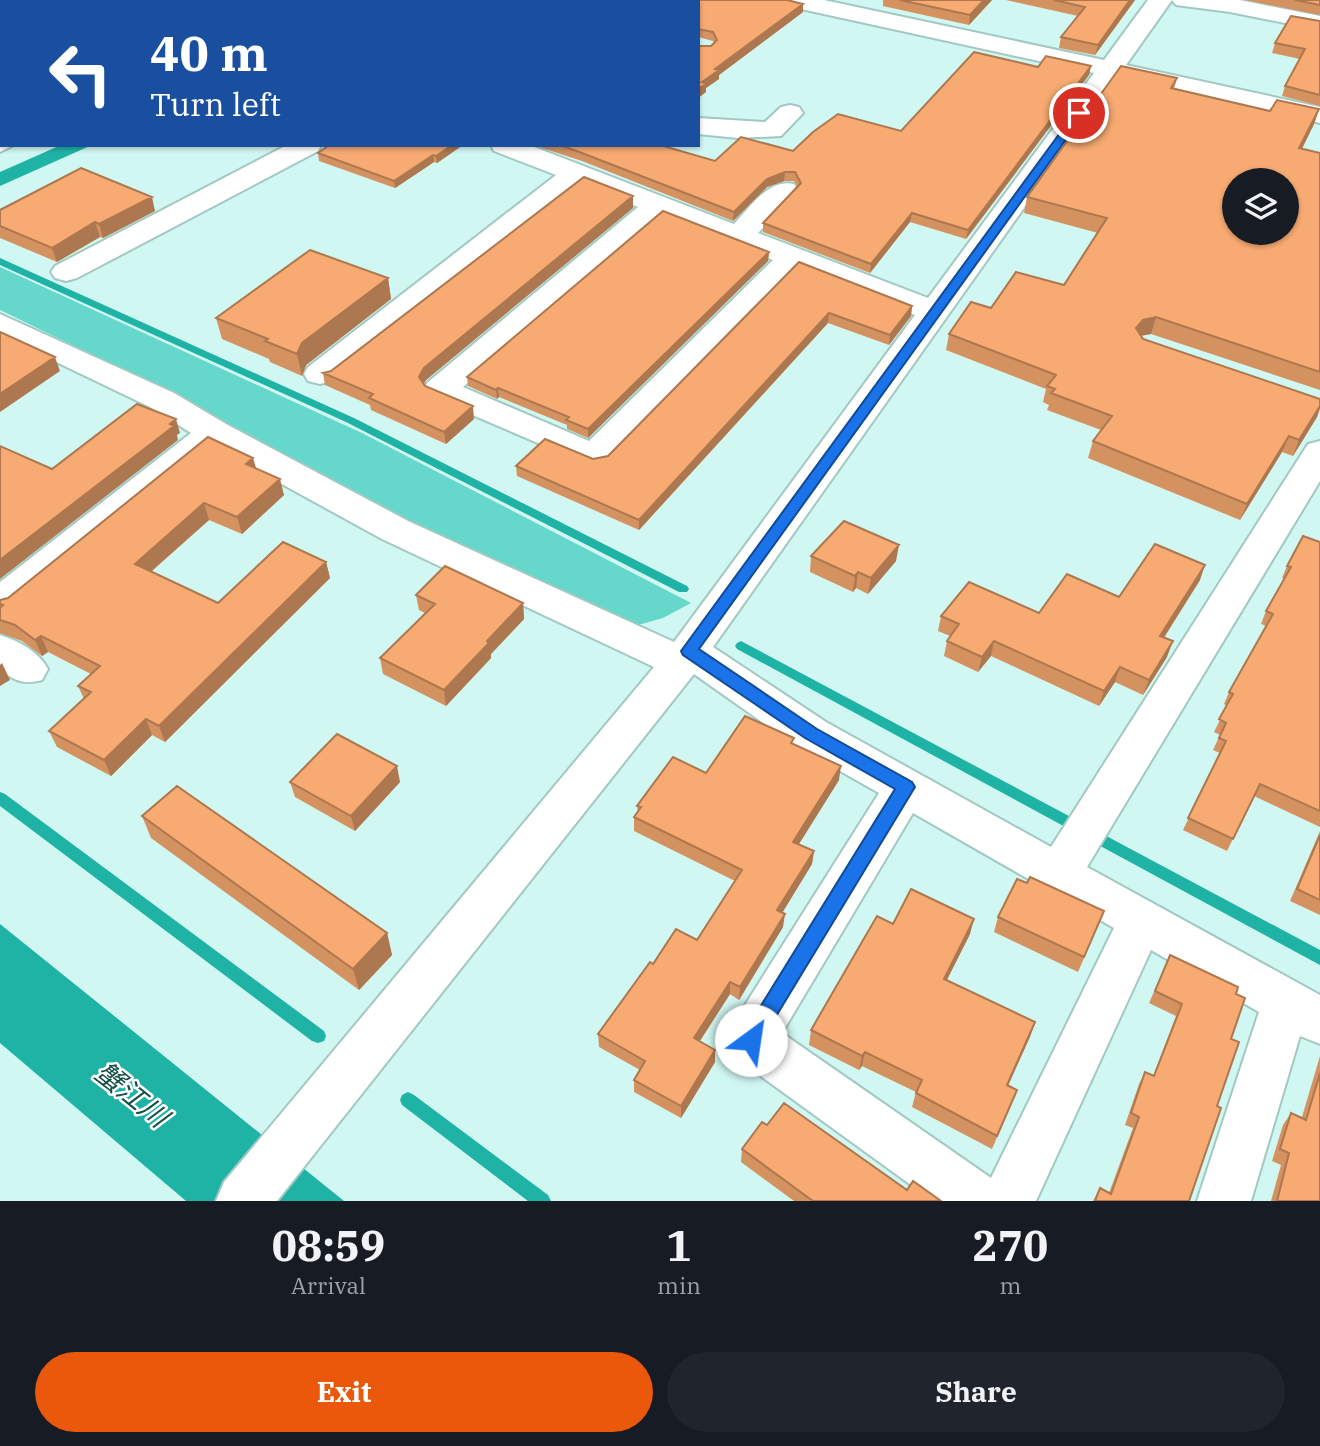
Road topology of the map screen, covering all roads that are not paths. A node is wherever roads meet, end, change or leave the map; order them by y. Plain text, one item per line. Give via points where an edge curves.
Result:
1 (792, 0) edge
2 (1160, 0) edge
3 (1184, 0) edge
4 (1320, 23) edge
5 (1111, 69) junction
6 (790, 113) dead end
7 (1320, 115) edge
8 (700, 126) edge
9 (304, 147) edge
10 (509, 147) edge
11 (576, 173) junction
12 (785, 190) dead end
13 (658, 205) junction
14 (738, 236) junction
15 (793, 257) junction
16 (66, 272) dead end
17 (936, 312) junction
18 (0, 323) edge
19 (320, 374) edge
20 (214, 432) junction
21 (1320, 452) edge
22 (0, 602) edge
23 (685, 657) junction
24 (906, 787) junction
25 (1076, 848) junction
26 (1140, 920) junction
27 (1303, 1012) edge
28 (243, 1201) edge
29 (978, 1201) edge
30 (1008, 1201) edge
31 (1224, 1201) edge

1 - 5 street
2 - 5 street
3 - 4 street
5 - 7 street
5 - 17 street
6 - 8 street via 772,130
9 - 16 street
10 - 11 street
11 - 13 street
11 - 19 street
12 - 14 street
13 - 14 street
13 - 15 street via 440,388 594,456
14 - 15 street
15 - 17 street
17 - 23 street
18 - 20 street via 162,400
20 - 22 street
20 - 23 street via 395,530
21 - 25 street
23 - 24 street
23 - 28 street
24 - 25 street
24 - 29 street via 751,1040
25 - 26 street
26 - 27 street
26 - 30 street
27 - 31 street

